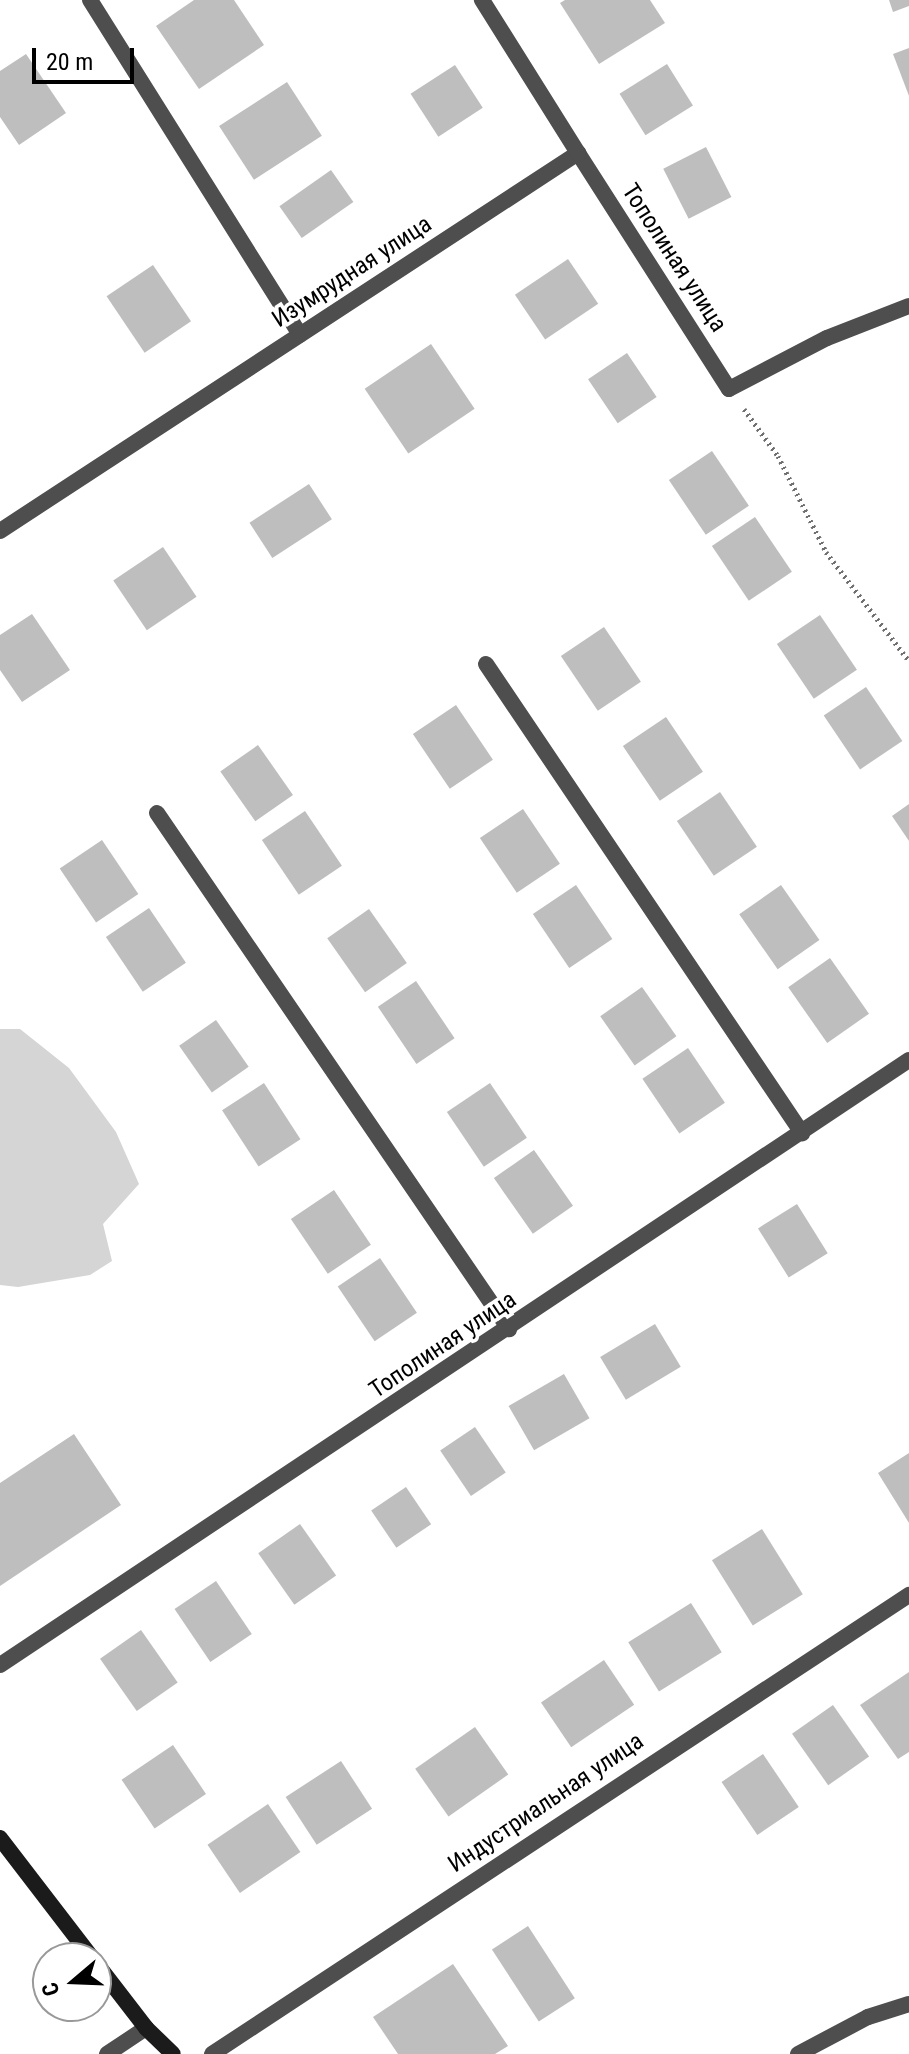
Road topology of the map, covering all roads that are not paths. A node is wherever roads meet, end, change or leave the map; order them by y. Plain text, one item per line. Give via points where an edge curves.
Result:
1 (90, 0) edge
2 (482, 0) edge
3 (578, 153) junction
4 (909, 306) edge
5 (300, 335) junction
6 (0, 531) edge
7 (486, 664) dead end
8 (157, 813) dead end
9 (909, 1060) edge
10 (802, 1133) junction
11 (509, 1329) junction
12 (909, 1595) edge
13 (0, 1665) edge
14 (0, 1838) edge
15 (80, 1942) edge
16 (112, 1984) edge
17 (909, 2004) edge
18 (146, 2028) junction
19 (107, 2054) edge
20 (173, 2054) edge
21 (212, 2054) edge
22 (798, 2054) edge

1 - 5 street
2 - 3 street
3 - 4 street, Тополиная улица via 729,389 827,338
3 - 5 street, Изумрудная улица
5 - 6 street, Изумрудная улица
7 - 10 street
8 - 11 street
9 - 10 street, Тополиная улица
10 - 11 street, Тополиная улица
11 - 13 street, Тополиная улица
12 - 21 street, Индустриальная улица
14 - 15 street
16 - 18 street
17 - 22 street via 868,2017
18 - 19 street
18 - 20 street

